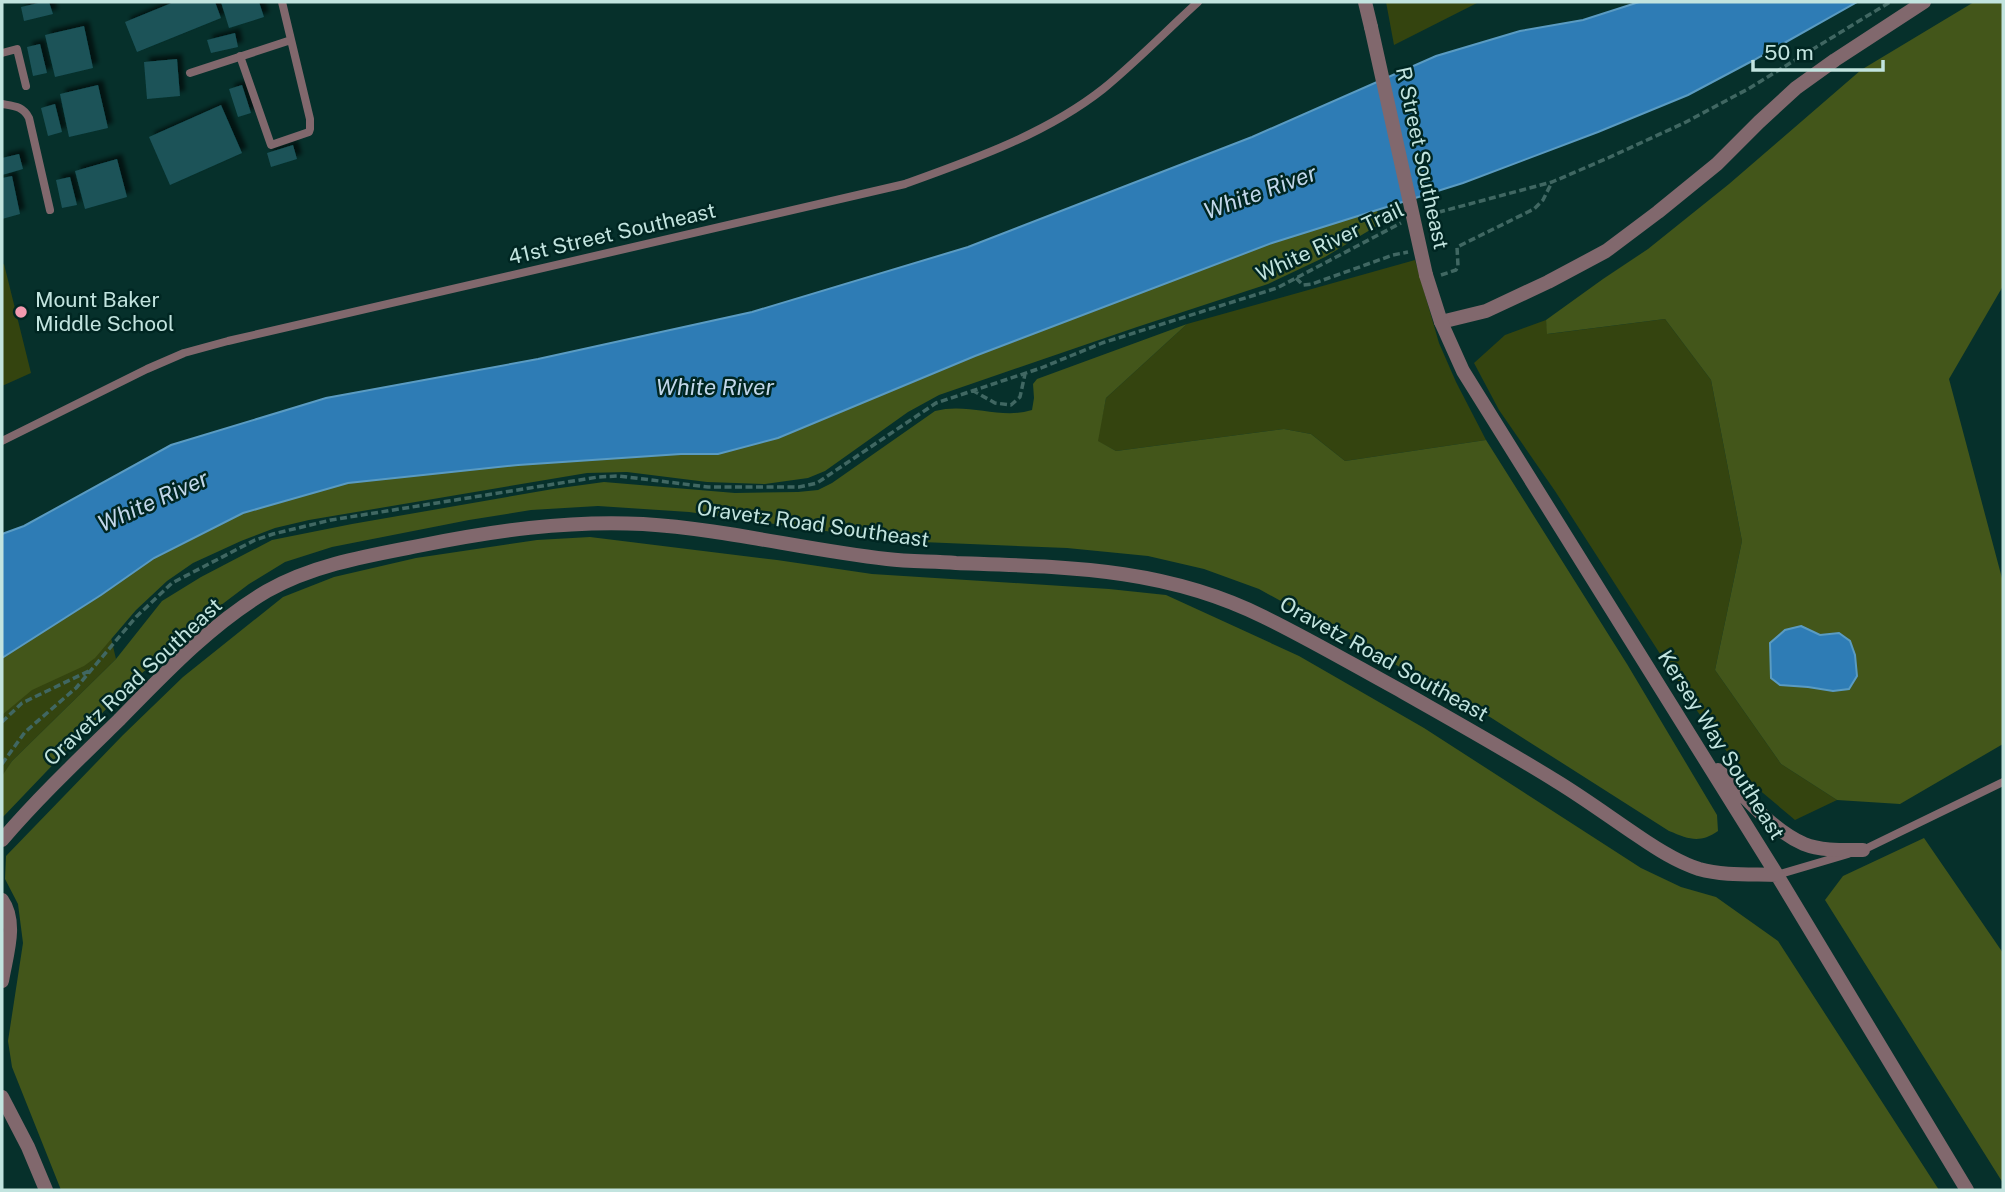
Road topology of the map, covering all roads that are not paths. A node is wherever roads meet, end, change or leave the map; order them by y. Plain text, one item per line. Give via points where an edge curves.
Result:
1 (282, 2) edge
2 (1198, 2) edge
3 (1366, 2) edge
4 (1924, 2) edge
5 (291, 40) junction
6 (2, 53) edge
7 (240, 57) junction
8 (190, 73) dead end
9 (26, 86) dead end
10 (2, 104) edge
11 (50, 210) dead end
12 (1441, 322) junction
13 (2, 441) edge
14 (1700, 752) junction
15 (2003, 782) edge
16 (2, 840) edge
17 (1863, 850) junction
18 (1777, 875) junction
19 (2, 900) edge
20 (2, 981) edge
21 (2, 1097) edge
22 (46, 1190) edge
23 (1967, 1190) edge

1 - 5 lane
2 - 13 lane, 41st Street Southeast via 1101,90 1013,142 952,167 905,184 184,353
3 - 12 street, R Street Southeast, bridge via 1426,277
4 - 12 street via 1796,88 1717,164 1606,251 1486,312
5 - 7 lane
5 - 7 lane via 309,132 271,145
6 - 9 lane via 17,49
7 - 8 lane
10 - 11 lane via 20,107 29,118
12 - 14 street, Kersey Way Southeast via 1463,371
14 - 17 street via 1781,831 1805,845
14 - 18 street, Kersey Way Southeast
15 - 17 lane
16 - 18 street, Oravetz Road Southeast via 188,652 246,604 293,578 363,556 439,542 557,524 618,523 889,559 1101,570 1140,575 1218,596 1458,723 1678,860 1716,873
17 - 18 lane
18 - 23 street, Kersey Way Southeast
19 - 20 street via 10,927
21 - 22 street

